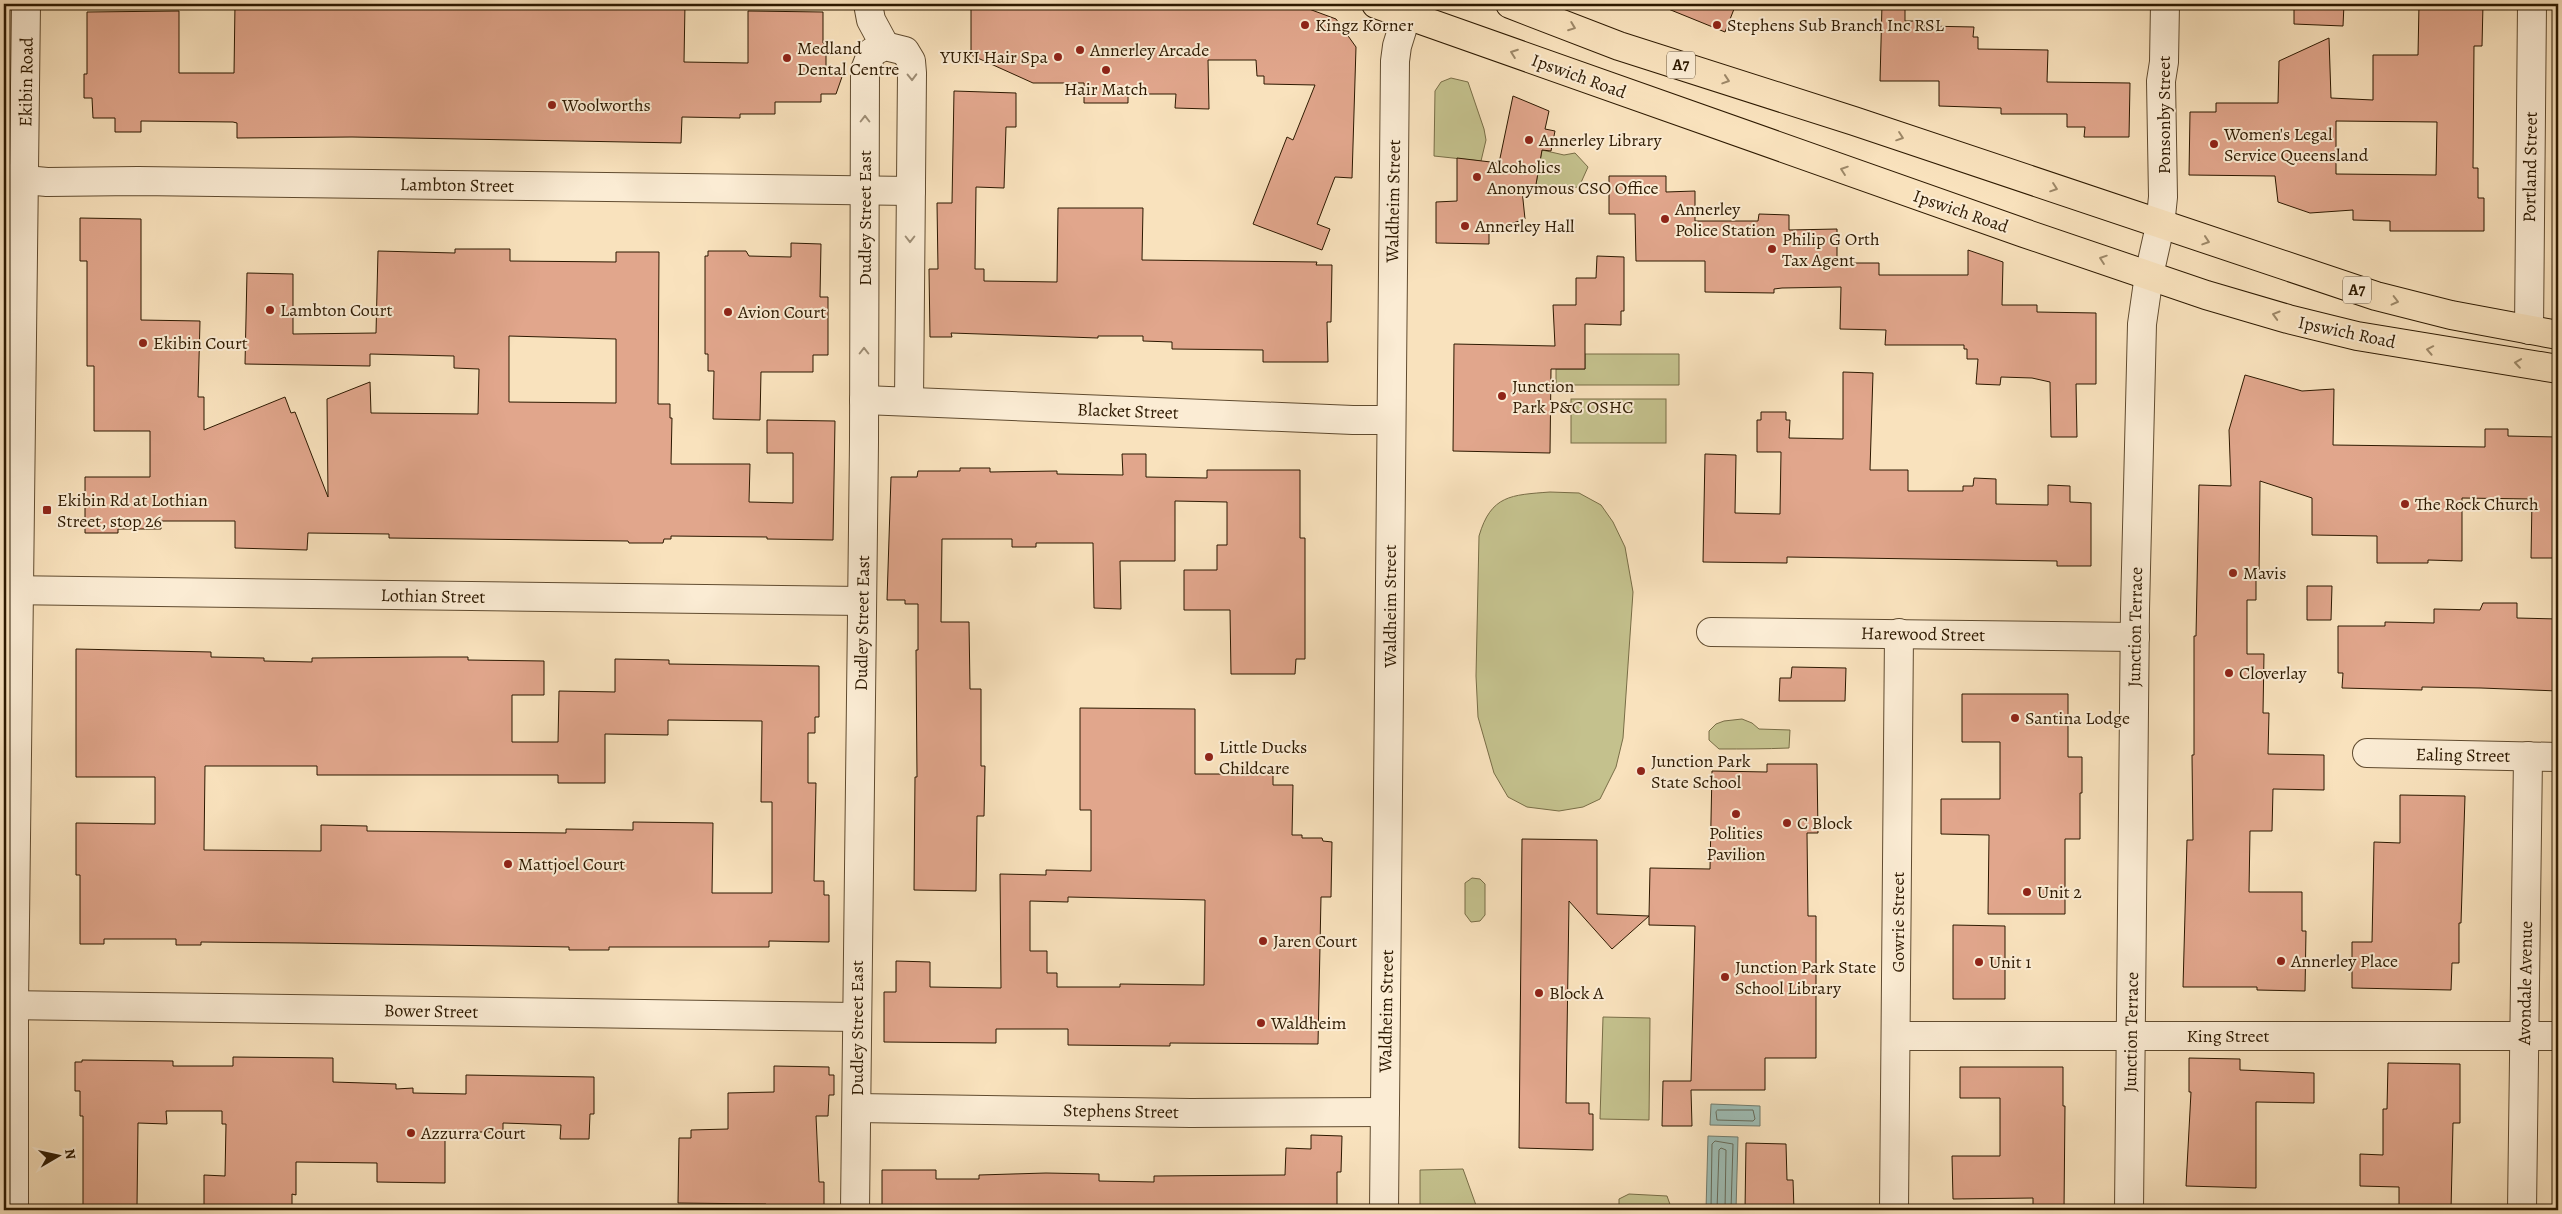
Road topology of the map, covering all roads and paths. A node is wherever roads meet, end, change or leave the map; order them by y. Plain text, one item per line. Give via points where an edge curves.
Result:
1 (26, 4) edge
2 (868, 4) edge
3 (1376, 4) edge
4 (1510, 4) edge
5 (2164, 4) edge
6 (2532, 4) edge
7 (1408, 9) edge
8 (885, 46) junction
9 (14, 179) edge
10 (865, 190) junction
11 (910, 191) junction
12 (2160, 226) junction
13 (2149, 275) junction
14 (2529, 330) junction
15 (2558, 335) edge
16 (2558, 369) edge
17 (864, 400) junction
18 (909, 401) junction
19 (1391, 420) junction
20 (11, 590) edge
21 (862, 601) junction
22 (1711, 632) dead end
23 (1899, 633) junction
24 (2135, 636) junction
25 (2367, 753) dead end
26 (2528, 756) junction
27 (2558, 757) edge
28 (9, 1005) edge
29 (857, 1017) junction
30 (1897, 1036) junction
31 (2131, 1036) junction
32 (2524, 1036) junction
33 (2558, 1036) edge
34 (857, 1108) junction
35 (1385, 1112) junction
36 (14, 1210) edge
37 (856, 1210) edge
38 (1384, 1210) edge
39 (1894, 1210) edge
40 (2129, 1210) edge
41 (2522, 1210) edge

1 - 9 street, Ekibin Road
2 - 8 street via 871,20
3 - 7 highway, Ipswich Road
4 -> 12 highway, A7 via 1619,46 1854,121
5 - 12 street, Ponsonby Street via 2164,62 2160,81 2163,185
6 - 14 street, Portland Street
13 -> 7 highway, Ipswich Road via 2024,233
7 - 19 street, Waldheim Street via 1395,61
10 -> 8 street, Dudley Street East via 865,70 872,52
8 -> 11 street via 900,48 911,61
9 - 10 street, Lambton Street
9 - 20 street, Ekibin Road
10 - 11 street, Lambton Street
17 -> 10 street, Dudley Street East
11 -> 18 street
12 - 13 street, Junction Terrace
12 -> 14 highway, A7 via 2376,296
16 -> 13 highway, Ipswich Road via 2348,334 2261,311
13 - 24 street, Junction Terrace via 2142,324
14 - 15 highway, A7
17 - 18 street, Blacket Street
17 - 21 street, Dudley Street East
18 - 19 street, Blacket Street
19 - 35 street, Waldheim Street
20 - 21 street, Lothian Street
20 - 28 street, Ekibin Road
21 - 29 street, Dudley Street East
22 - 23 street, Harewood Street
23 - 24 street, Harewood Street
23 - 30 street, Gowrie Street
24 - 31 street, Junction Terrace
25 - 26 street, Ealing Street
26 - 27 street, Ealing Street
26 - 32 street, Avondale Avenue
28 - 29 street, Bower Street
28 - 36 street, Ekibin Road
29 - 34 street, Dudley Street East
30 - 31 street, King Street
30 - 39 street, Gowrie Street
31 - 32 street, King Street
31 - 40 street, Junction Terrace
32 - 33 street, King Street
32 - 41 street, Avondale Avenue
34 - 35 street, Stephens Street
34 - 37 street, Dudley Street East
35 - 38 street, Waldheim Street

